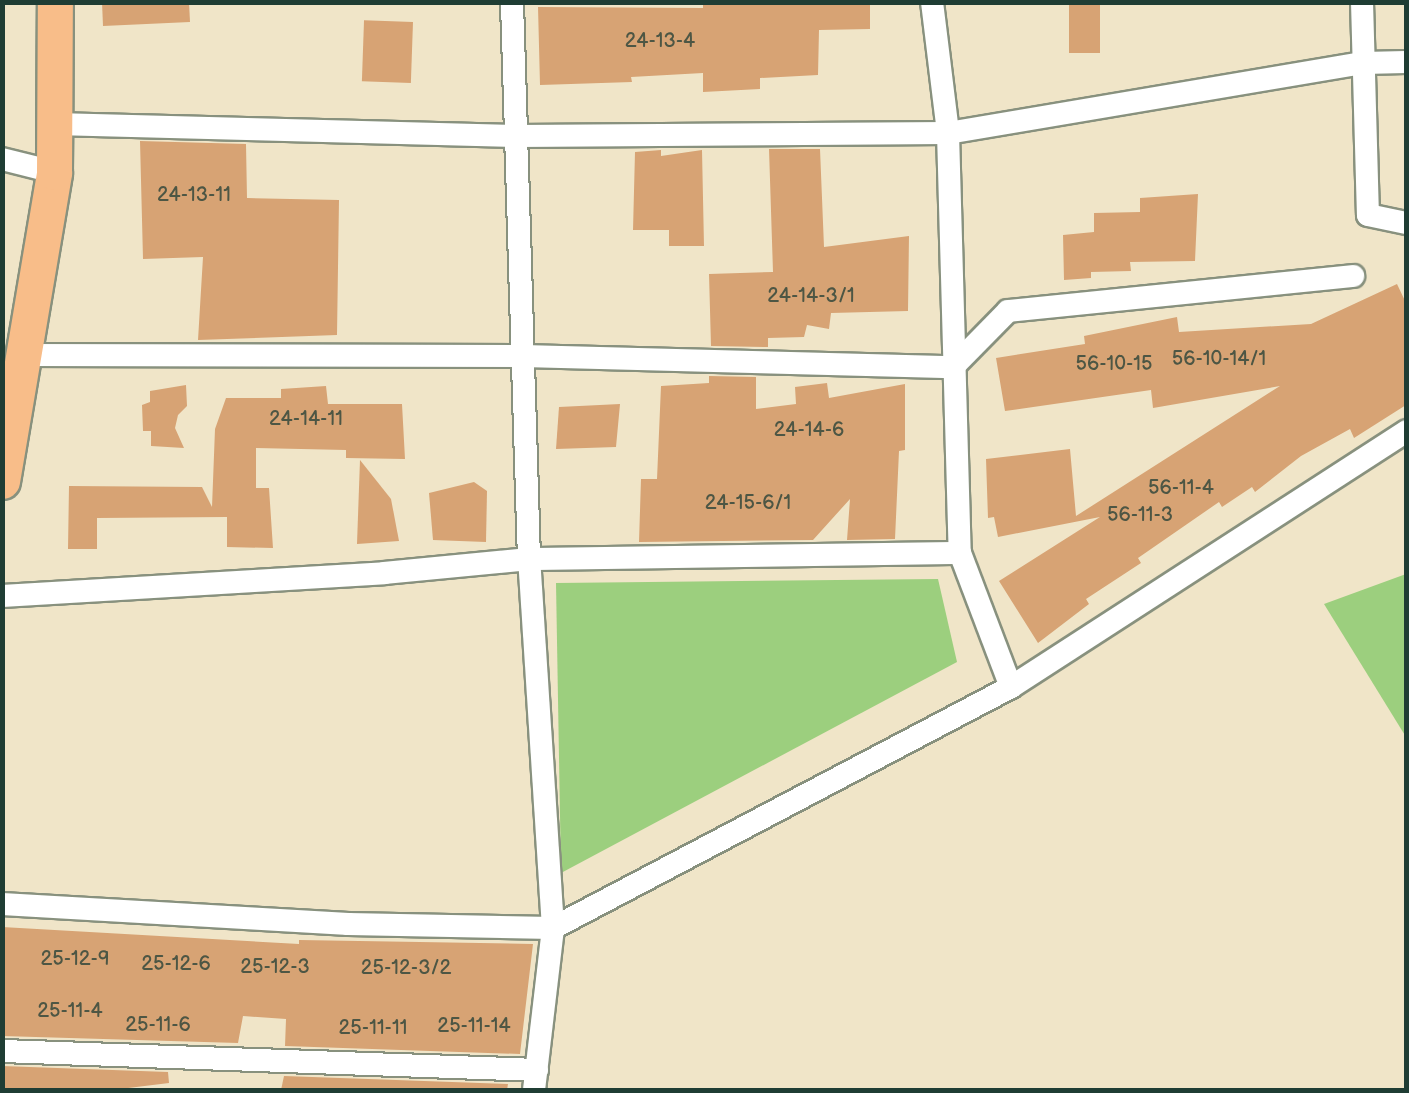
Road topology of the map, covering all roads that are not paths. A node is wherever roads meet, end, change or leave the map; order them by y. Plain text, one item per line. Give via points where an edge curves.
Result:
1 (55, 2) edge
2 (512, 2) edge
3 (932, 2) edge
4 (1362, 2) edge
5 (1406, 62) edge
6 (1364, 63) junction
7 (55, 124) junction
8 (948, 133) junction
9 (516, 136) junction
10 (2, 159) edge
11 (54, 172) junction
12 (1406, 223) edge
13 (1353, 276) dead end
14 (20, 354) junction
15 (523, 356) junction
16 (952, 367) junction
17 (1406, 431) edge
18 (2, 481) edge
19 (960, 553) junction
20 (530, 558) junction
21 (2, 596) edge
22 (1010, 686) junction
23 (2, 904) edge
24 (553, 928) junction
25 (2, 1052) edge
26 (536, 1080) edge

1 - 7 main road
2 - 9 street
3 - 8 street
4 - 6 street
5 - 6 street
6 - 8 street
6 - 12 street via 1368,215
7 - 9 street
7 - 11 main road
8 - 9 street
8 - 16 street
9 - 15 street
10 - 11 street
11 - 14 main road
13 - 16 street via 1008,310
14 - 15 street
14 - 18 main road
15 - 16 street
15 - 20 street
16 - 19 street
17 - 22 street
19 - 20 street
19 - 22 street
20 - 21 street via 384,574
20 - 24 street
22 - 24 street
23 - 24 street
24 - 26 street
25 - 26 street

